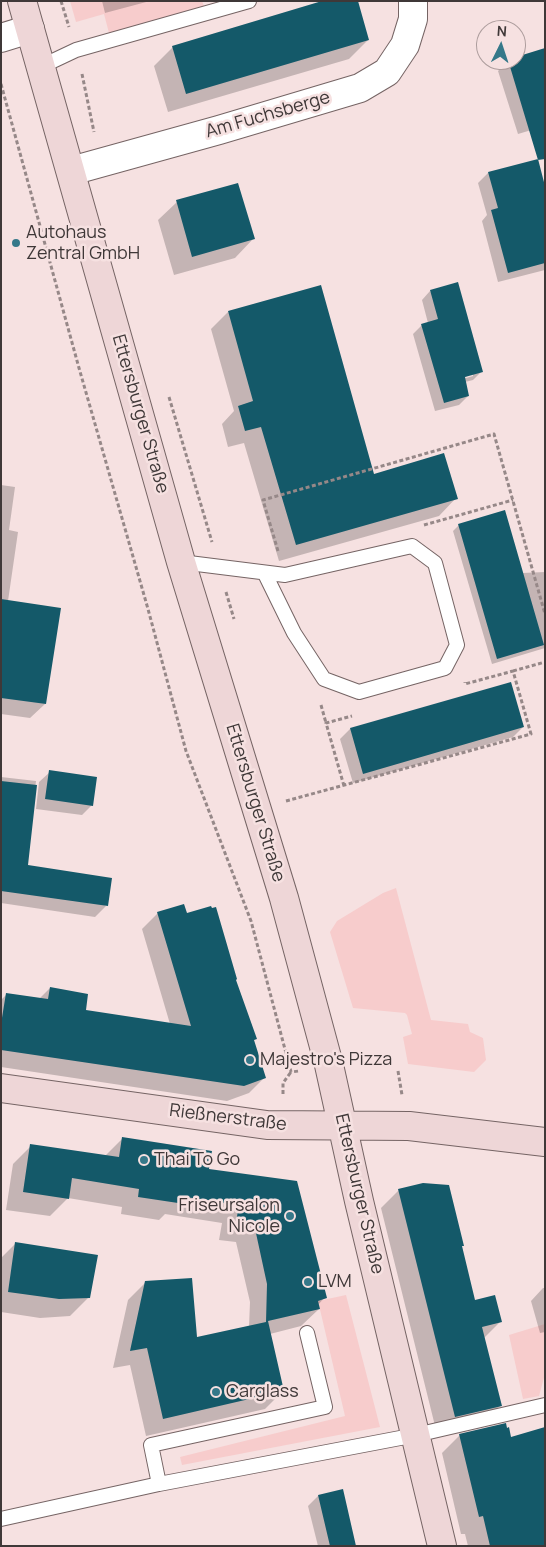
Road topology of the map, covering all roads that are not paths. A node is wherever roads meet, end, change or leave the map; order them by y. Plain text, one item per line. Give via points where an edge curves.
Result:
1 (22, 1) edge
2 (250, 1) edge
3 (413, 1) edge
4 (30, 29) junction
5 (1, 38) edge
6 (40, 67) junction
7 (71, 171) junction
8 (181, 562) junction
9 (265, 574) junction
10 (1, 1088) edge
11 (342, 1126) junction
12 (545, 1142) edge
13 (308, 1333) dead end
14 (545, 1405) edge
15 (416, 1434) junction
16 (158, 1484) junction
17 (1, 1519) edge
18 (442, 1546) edge

1 - 4 street, Ettersburger Straße
2 - 6 lane via 76,50
3 - 7 street, Am Fuchsberge via 413,19 405,45 386,72 360,88
4 - 5 street
4 - 6 street, Ettersburger Straße
6 - 7 street, Ettersburger Straße
7 - 8 street, Ettersburger Straße
8 - 9 lane
8 - 11 street, Ettersburger Straße via 284,898
9 - 9 lane via 285,575 412,546 435,563 457,645 445,668 359,692 324,679 294,633
10 - 11 street, Rießnerstraße via 267,1126
11 - 12 street, Rießnerstraße via 409,1126
11 - 15 street, Ettersburger Straße
13 - 16 lane via 325,1407 152,1445
14 - 15 lane
15 - 16 lane
15 - 18 street, Ettersburger Straße
16 - 17 lane

